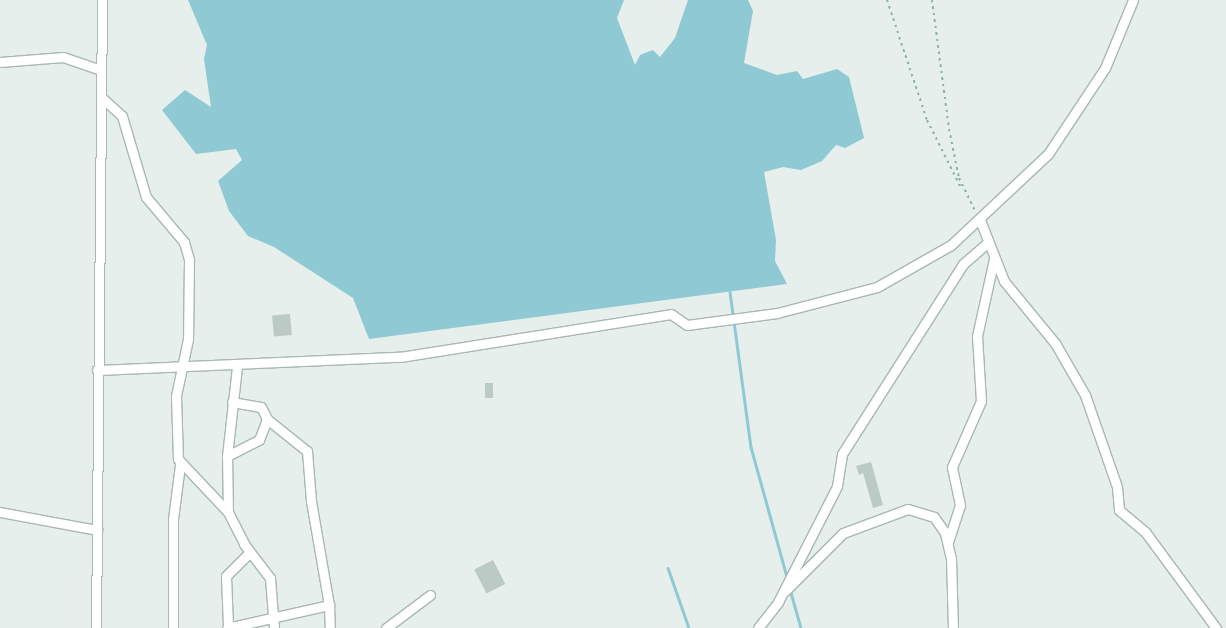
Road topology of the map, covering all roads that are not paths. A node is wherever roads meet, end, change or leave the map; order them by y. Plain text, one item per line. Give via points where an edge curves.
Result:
1 (102, 0) edge
2 (1133, 0) edge
3 (0, 62) edge
4 (101, 70) junction
5 (101, 97) junction
6 (980, 220) junction
7 (988, 242) junction
8 (994, 258) junction
9 (238, 367) junction
10 (184, 369) junction
11 (97, 370) junction
12 (232, 402) junction
13 (268, 419) junction
14 (227, 456) junction
15 (180, 465) junction
16 (0, 512) edge
17 (228, 512) junction
18 (97, 530) junction
19 (948, 542) junction
20 (250, 552) junction
21 (782, 594) junction
22 (430, 595) dead end
23 (329, 605) junction
24 (274, 614) junction
25 (228, 627) edge
26 (96, 628) edge
27 (173, 628) edge
28 (274, 628) edge
29 (330, 628) edge
30 (386, 628) edge
31 (758, 628) edge
32 (953, 628) edge
33 (1216, 628) edge

1 - 4 street
2 - 6 street via 1106,68 1066,131
3 - 4 street via 63,57
4 - 5 street
5 - 10 street via 122,116 146,197 184,242 189,260
5 - 11 street
6 - 7 street
6 - 9 street via 940,254 887,283 777,313 687,325 671,314 400,357
7 - 8 street
7 - 21 street via 963,264 842,454 837,486
8 - 19 street via 976,340 981,401 952,468 960,505
8 - 33 street via 1004,281 1055,343 1085,395 1117,485 1119,510 1149,536
9 - 10 street
9 - 12 street
10 - 11 street
10 - 15 street via 176,396
11 - 18 street
12 - 13 street via 256,404
12 - 14 street
13 - 14 street via 259,440
13 - 23 street via 307,451
14 - 17 street
15 - 17 street
15 - 27 street via 173,520
16 - 18 street
17 - 20 street
18 - 26 street
19 - 21 street via 934,517 900,511 843,533
19 - 32 street
20 - 24 street via 270,578
20 - 25 street via 226,576
21 - 31 street
22 - 30 street
23 - 24 street
23 - 29 street
24 - 25 street
24 - 28 street

